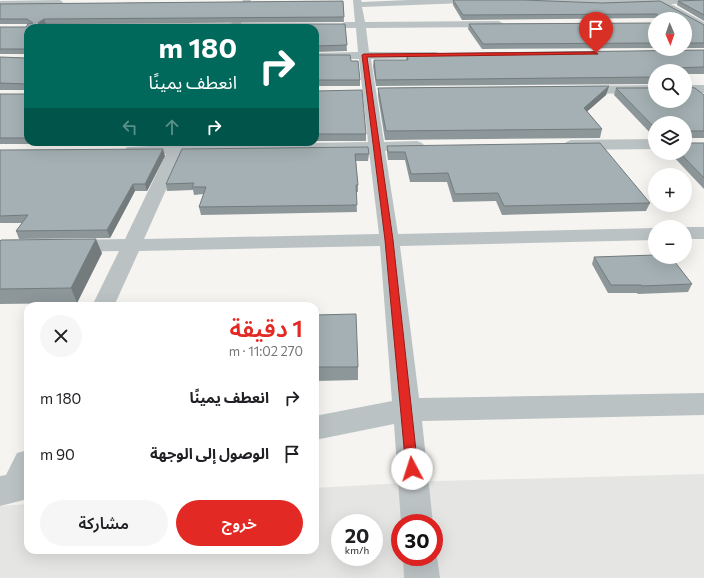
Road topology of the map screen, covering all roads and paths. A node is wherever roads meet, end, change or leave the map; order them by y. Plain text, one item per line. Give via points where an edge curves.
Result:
1 (464, 0) edge
2 (522, 0) edge
3 (704, 0) edge
4 (246, 1) edge
5 (661, 1) edge
6 (355, 2) edge
7 (70, 3) edge
8 (0, 4) edge
9 (692, 23) edge
10 (235, 24) edge
11 (512, 24) edge
12 (703, 24) edge
13 (360, 25) junction
14 (337, 26) edge
15 (364, 55) junction
16 (443, 55) edge
17 (319, 56) edge
18 (648, 89) edge
19 (692, 89) edge
20 (704, 89) edge
21 (568, 90) edge
22 (354, 91) edge
23 (369, 91) junction
24 (385, 91) edge
25 (648, 144) edge
26 (559, 145) edge
27 (166, 146) edge
28 (179, 146) edge
29 (319, 146) edge
30 (376, 146) junction
31 (432, 146) edge
32 (116, 150) edge
33 (692, 233) edge
34 (704, 233) edge
35 (648, 234) edge
36 (389, 240) junction
37 (133, 245) junction
38 (47, 246) edge
39 (105, 302) edge
40 (704, 404) edge
41 (407, 410) junction
42 (319, 427) edge
43 (416, 514) edge
44 (421, 566) edge
45 (422, 578) edge

1 - 6 street
2 - 5 street via 601,3
3 - 5 street
4 - 10 street
5 - 12 street
6 - 13 street
7 - 8 street
9 - 12 street
11 - 13 street
13 - 14 street
13 - 15 street
15 - 16 street
15 - 17 street
15 - 23 street
18 - 21 street
19 - 20 street
22 - 23 street
23 - 24 street
23 - 30 street
25 - 26 street
27 - 32 street
28 - 37 street
29 - 30 street
30 - 31 street
30 - 36 street
33 - 34 street
35 - 36 street
36 - 37 street
36 - 41 street
37 - 38 street
37 - 39 street
40 - 41 street
41 - 42 street
41 - 43 street
44 - 45 street

